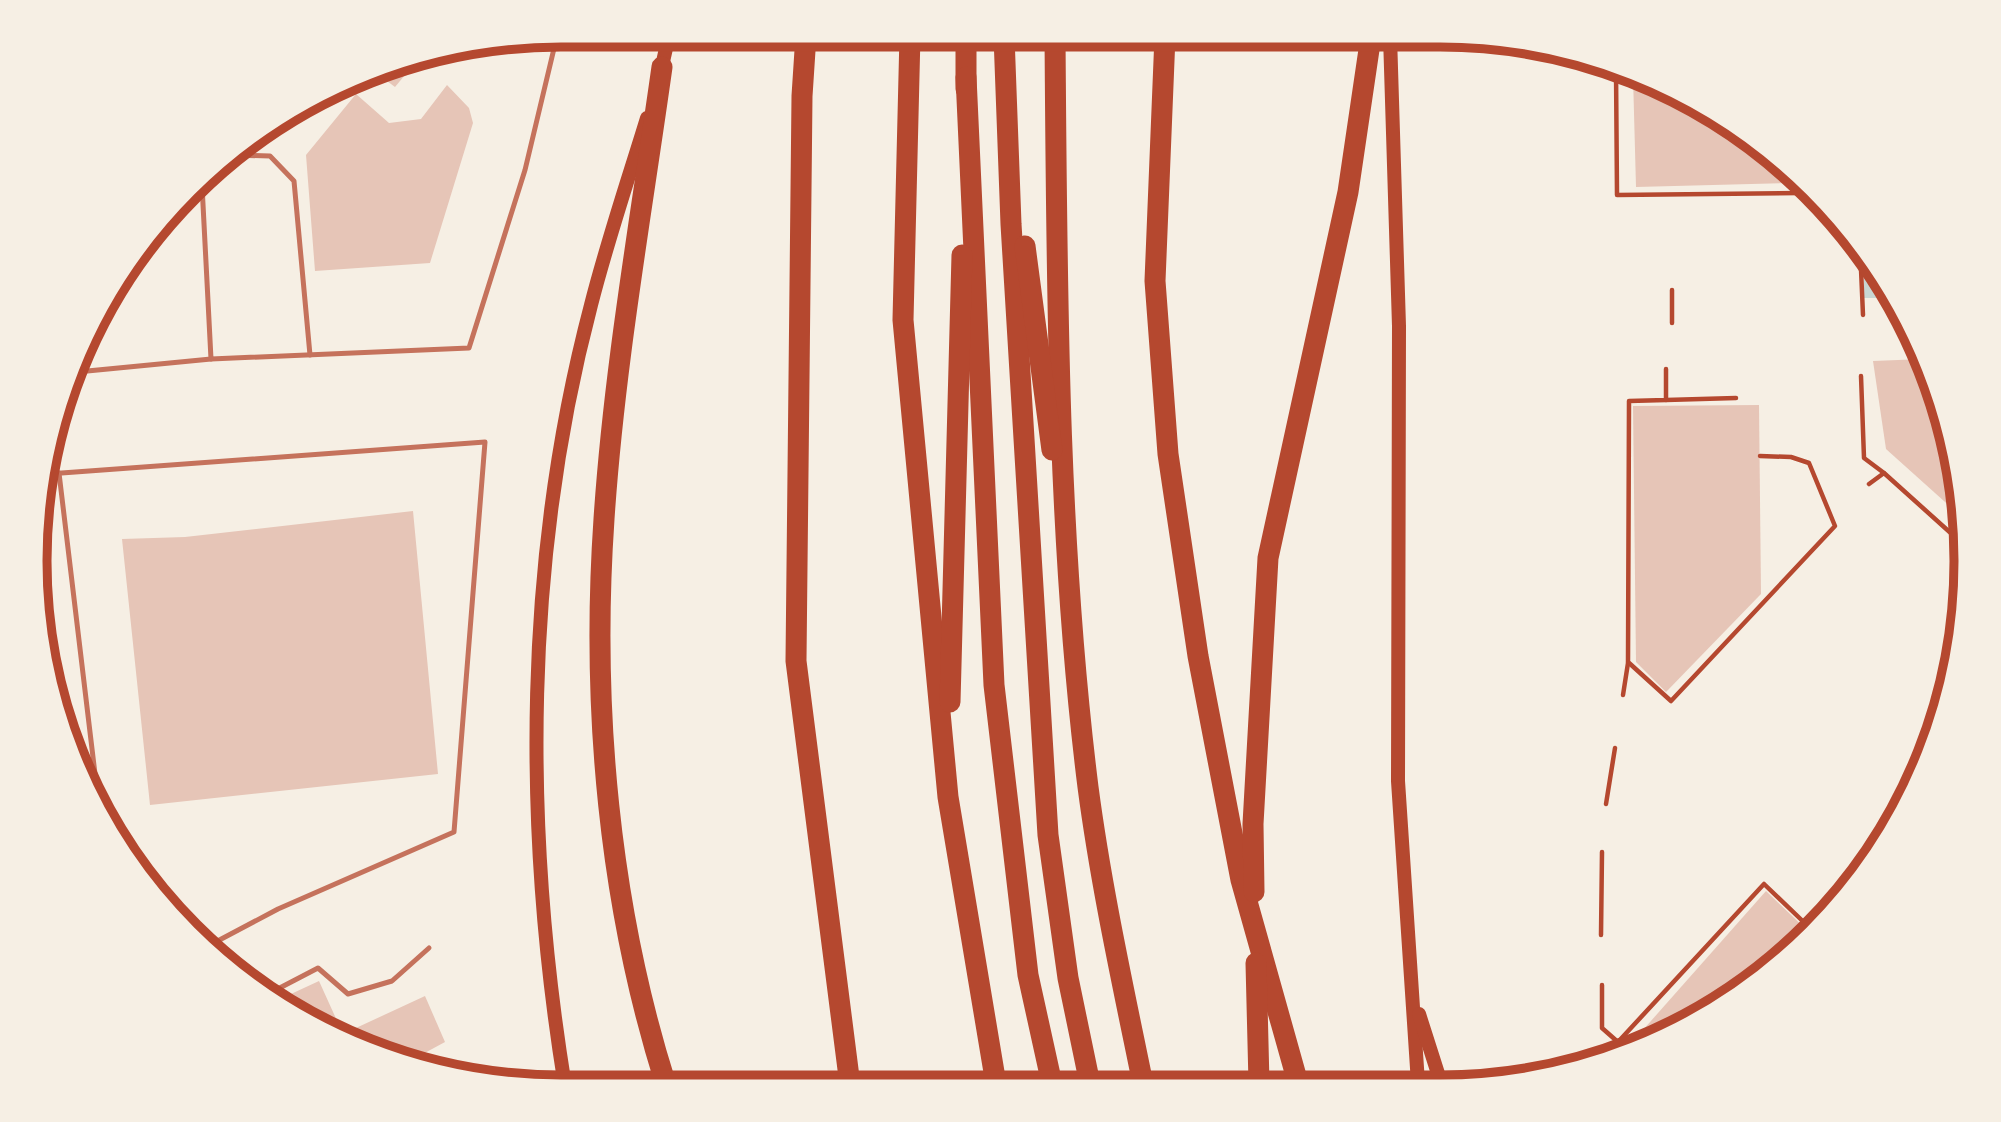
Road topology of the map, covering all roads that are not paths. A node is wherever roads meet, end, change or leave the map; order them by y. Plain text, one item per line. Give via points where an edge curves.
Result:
1 (554, 47) edge
2 (666, 47) edge
3 (805, 47) edge
4 (910, 47) edge
5 (966, 47) edge
6 (1004, 47) edge
7 (1055, 47) edge
8 (1164, 47) edge
9 (1369, 47) edge
10 (1390, 47) edge
11 (662, 67) junction
12 (966, 77) junction
13 (1004, 78) junction
14 (245, 155) edge
15 (202, 194) edge
16 (310, 355) junction
17 (211, 359) junction
18 (83, 371) edge
19 (55, 473) edge
20 (59, 473) junction
21 (1072, 606) junction
22 (96, 778) edge
23 (948, 797) junction
24 (217, 942) edge
25 (429, 948) dead end
26 (278, 989) edge
27 (1413, 998) junction
28 (564, 1075) edge
29 (664, 1075) edge
30 (849, 1075) edge
31 (994, 1075) edge
32 (1050, 1075) edge
33 (1088, 1075) edge
34 (1141, 1075) edge
35 (1259, 1075) edge
36 (1296, 1075) edge
37 (1418, 1075) edge
38 (1438, 1075) edge

1 - 16 lane via 525,170 469,348
2 - 11 main road
3 - 30 highway via 796,661
4 - 23 highway via 903,320
5 - 12 highway
6 - 13 highway
7 - 21 highway via 1057,270
8 - 36 highway via 1155,281 1168,454 1198,656 1241,880
9 - 35 highway via 1348,192 1268,558 1252,824
10 - 27 main road via 1399,326 1398,781
11 - 28 main road via 591,305 547,539 535,747 548,958
11 - 29 highway via 615,401 603,520 600,629 607,806 630,940
12 - 23 highway
12 - 32 highway via 994,685 1028,975
13 - 21 highway
13 - 33 highway via 1048,835 1068,978
14 - 16 lane via 270,156 294,181
15 - 17 lane
16 - 17 lane
17 - 18 lane
19 - 20 lane
20 - 22 lane
20 - 24 lane via 485,442 454,832 278,909
21 - 34 highway via 1088,788
23 - 31 highway
25 - 26 lane via 392,981 348,994 318,968
27 - 37 main road
27 - 38 main road

